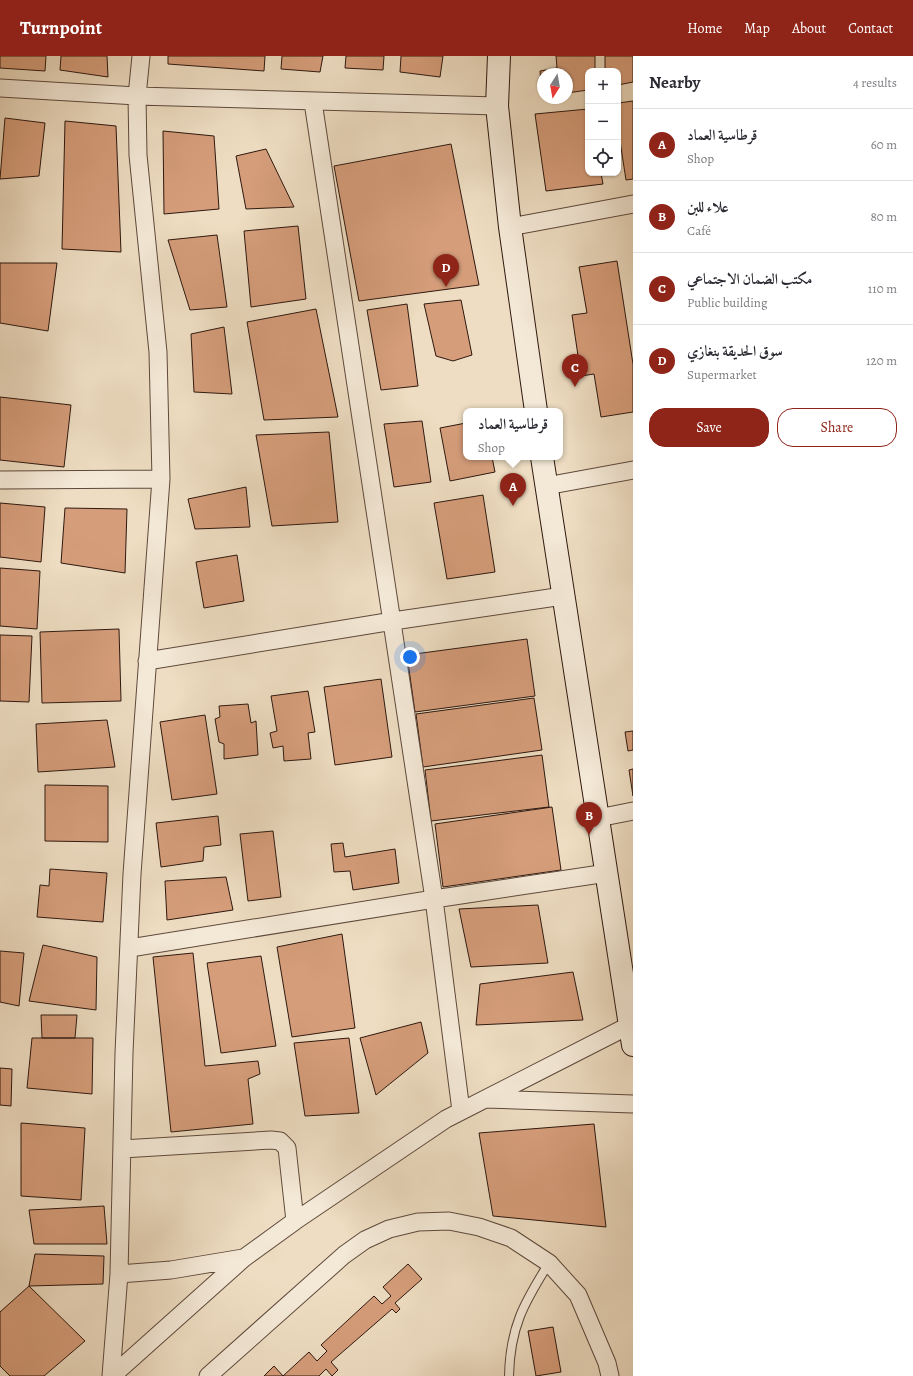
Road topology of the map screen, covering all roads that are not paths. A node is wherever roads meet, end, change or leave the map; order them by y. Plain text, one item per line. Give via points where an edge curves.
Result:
1 (141, 56) edge
2 (499, 56) edge
3 (0, 88) edge
4 (138, 96) junction
5 (313, 102) junction
6 (497, 106) junction
7 (633, 204) edge
8 (510, 227) junction
9 (536, 408) edge
10 (542, 460) edge
11 (633, 470) edge
12 (161, 479) junction
13 (0, 480) edge
14 (546, 486) junction
15 (563, 596) junction
16 (393, 621) junction
17 (147, 660) junction
18 (633, 811) edge
19 (598, 818) junction
20 (607, 873) junction
21 (434, 899) junction
22 (130, 948) junction
23 (631, 1035) edge
24 (484, 1099) junction
25 (633, 1104) edge
26 (461, 1110) junction
27 (122, 1149) junction
28 (295, 1221) junction
29 (244, 1258) junction
30 (549, 1263) junction
31 (119, 1274) junction
32 (112, 1376) edge
33 (208, 1376) edge
34 (509, 1376) edge
35 (610, 1376) edge

1 - 4 street
2 - 6 main road
3 - 4 street
4 - 5 street
4 - 12 street via 138,155 158,352
5 - 6 street
5 - 16 street
6 - 8 main road
7 - 8 street
8 - 9 main road
10 - 14 main road
11 - 14 street
12 - 13 street
12 - 17 street
14 - 15 main road
15 - 16 street
15 - 19 main road
16 - 17 street
16 - 21 street
17 - 22 street via 132,874
18 - 19 street
19 - 20 main road
20 - 21 street
20 - 23 main road
21 - 22 street
21 - 26 street
22 - 27 street
23 - 24 street
24 - 25 street
24 - 26 street
26 - 28 street
27 - 28 street via 280,1141 287,1148
27 - 31 street
28 - 29 street
29 - 31 street via 172,1270
29 - 32 street
30 - 33 street via 511,1238 480,1227 449,1221 418,1222 389,1229 365,1240 344,1255
30 - 34 lane via 525,1302 514,1330 509,1354
30 - 35 street via 578,1295 608,1363
31 - 32 street

